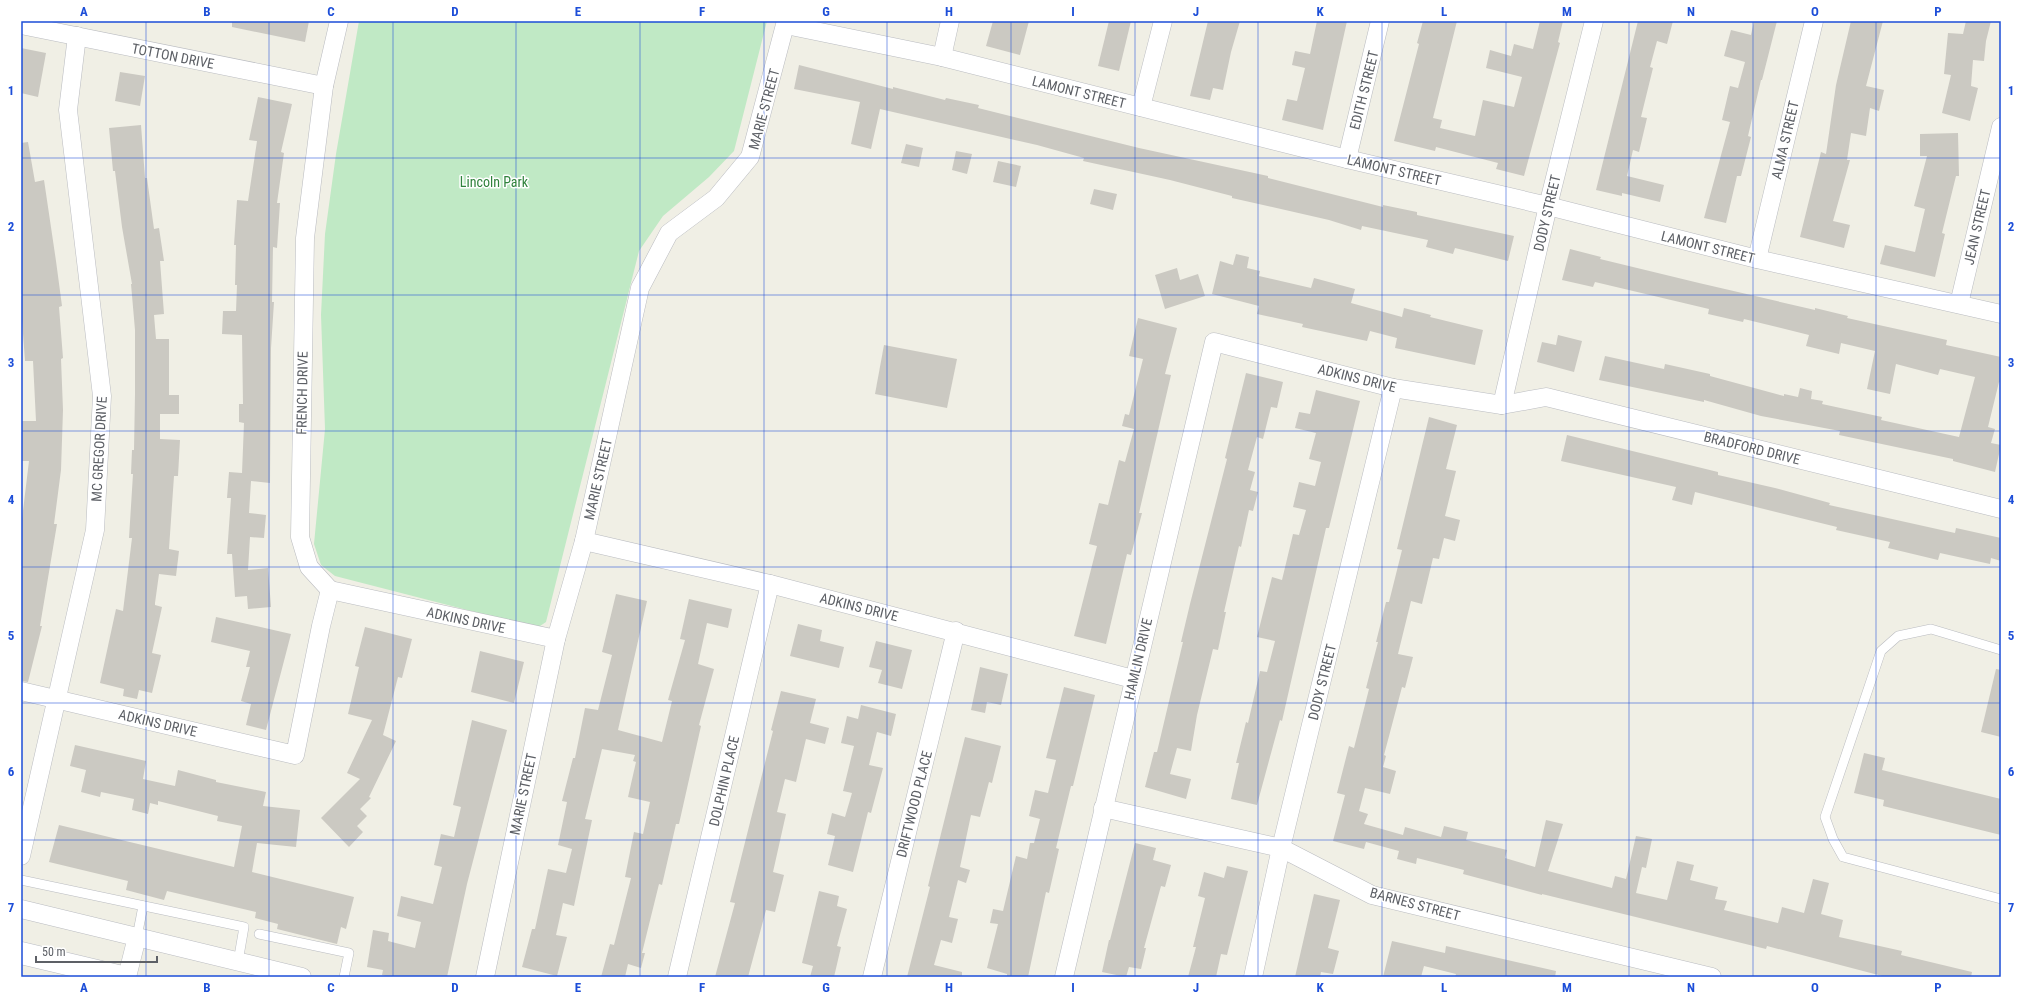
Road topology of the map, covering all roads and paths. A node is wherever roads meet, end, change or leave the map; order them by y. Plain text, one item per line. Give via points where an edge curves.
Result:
1 (339, 21) edge
2 (950, 21) edge
3 (1163, 21) edge
4 (1380, 21) edge
5 (1594, 21) edge
6 (1814, 21) edge
7 (786, 23) edge
8 (21, 25) edge
9 (77, 36) junction
10 (942, 57) junction
11 (324, 86) junction
12 (1141, 107) junction
13 (2001, 127) edge
14 (1347, 159) junction
15 (1548, 206) junction
16 (1757, 259) junction
17 (1958, 304) junction
18 (2001, 314) edge
19 (1214, 342) joint
20 (1393, 388) junction
21 (1502, 405) junction
22 (2001, 509) edge
23 (584, 541) junction
24 (770, 584) junction
25 (330, 590) junction
26 (956, 631) junction
27 (556, 639) junction
28 (2001, 650) edge
29 (1133, 678) junction
30 (21, 691) edge
31 (57, 700) junction
32 (1103, 808) junction
33 (1281, 848) junction
34 (21, 856) edge
35 (21, 880) edge
36 (2001, 899) edge
37 (143, 906) junction
38 (21, 909) edge
39 (259, 934) dead end
40 (137, 937) junction
41 (21, 953) edge
42 (238, 962) junction
43 (122, 977) edge
44 (127, 977) edge
45 (302, 977) edge
46 (344, 977) edge
47 (485, 977) edge
48 (677, 977) edge
49 (872, 977) edge
50 (1064, 977) edge
51 (1253, 977) edge
52 (1712, 977) edge

1 - 11 street, FRENCH DRIVE
2 - 10 street
3 - 12 street
4 - 14 street, EDITH STREET
5 - 15 street, DODY STREET
6 - 16 street, ALMA STREET
7 - 10 street, LAMONT STREET
7 - 23 street, MARIE STREET via 750,157 716,198 669,233 640,288
8 - 9 street, TOTTON DRIVE
9 - 11 street, TOTTON DRIVE
9 - 31 street, MC GREGOR DRIVE via 68,110 102,396 94,530
10 - 12 street, LAMONT STREET
11 - 25 street, FRENCH DRIVE via 304,238 300,537 309,567
12 - 14 street, LAMONT STREET
13 - 17 street, JEAN STREET
14 - 15 street, LAMONT STREET
15 - 16 street, LAMONT STREET
15 - 21 street, DODY STREET
16 - 17 street, LAMONT STREET
17 - 18 street, LAMONT STREET
19 - 20 street, ADKINS DRIVE
19 - 29 street, HAMLIN DRIVE
20 - 21 street, ADKINS DRIVE
20 - 33 street, DODY STREET
21 - 22 street, BRADFORD DRIVE via 1546,397
23 - 24 street, ADKINS DRIVE
23 - 27 street, MARIE STREET
24 - 26 street, ADKINS DRIVE
24 - 48 street, DOLPHIN PLACE
25 - 27 street, ADKINS DRIVE
25 - 31 street, ADKINS DRIVE via 295,755
26 - 29 street, ADKINS DRIVE
26 - 49 street, DRIFTWOOD PLACE
27 - 47 street, MARIE STREET
28 - 36 lane via 1931,628 1898,636 1881,651 1825,817 1843,857
29 - 32 street, HAMLIN DRIVE
30 - 31 street, ADKINS DRIVE
31 - 34 street, MC GREGOR DRIVE
32 - 33 street, BARNES STREET
32 - 50 street, HAMLIN DRIVE
33 - 51 street, DODY STREET
33 - 52 street, BARNES STREET via 1372,895
35 - 37 lane
37 - 40 lane
37 - 42 lane via 244,927
38 - 40 street
39 - 46 lane via 349,953
40 - 42 street
40 - 44 street
41 - 43 main road
42 - 45 street

